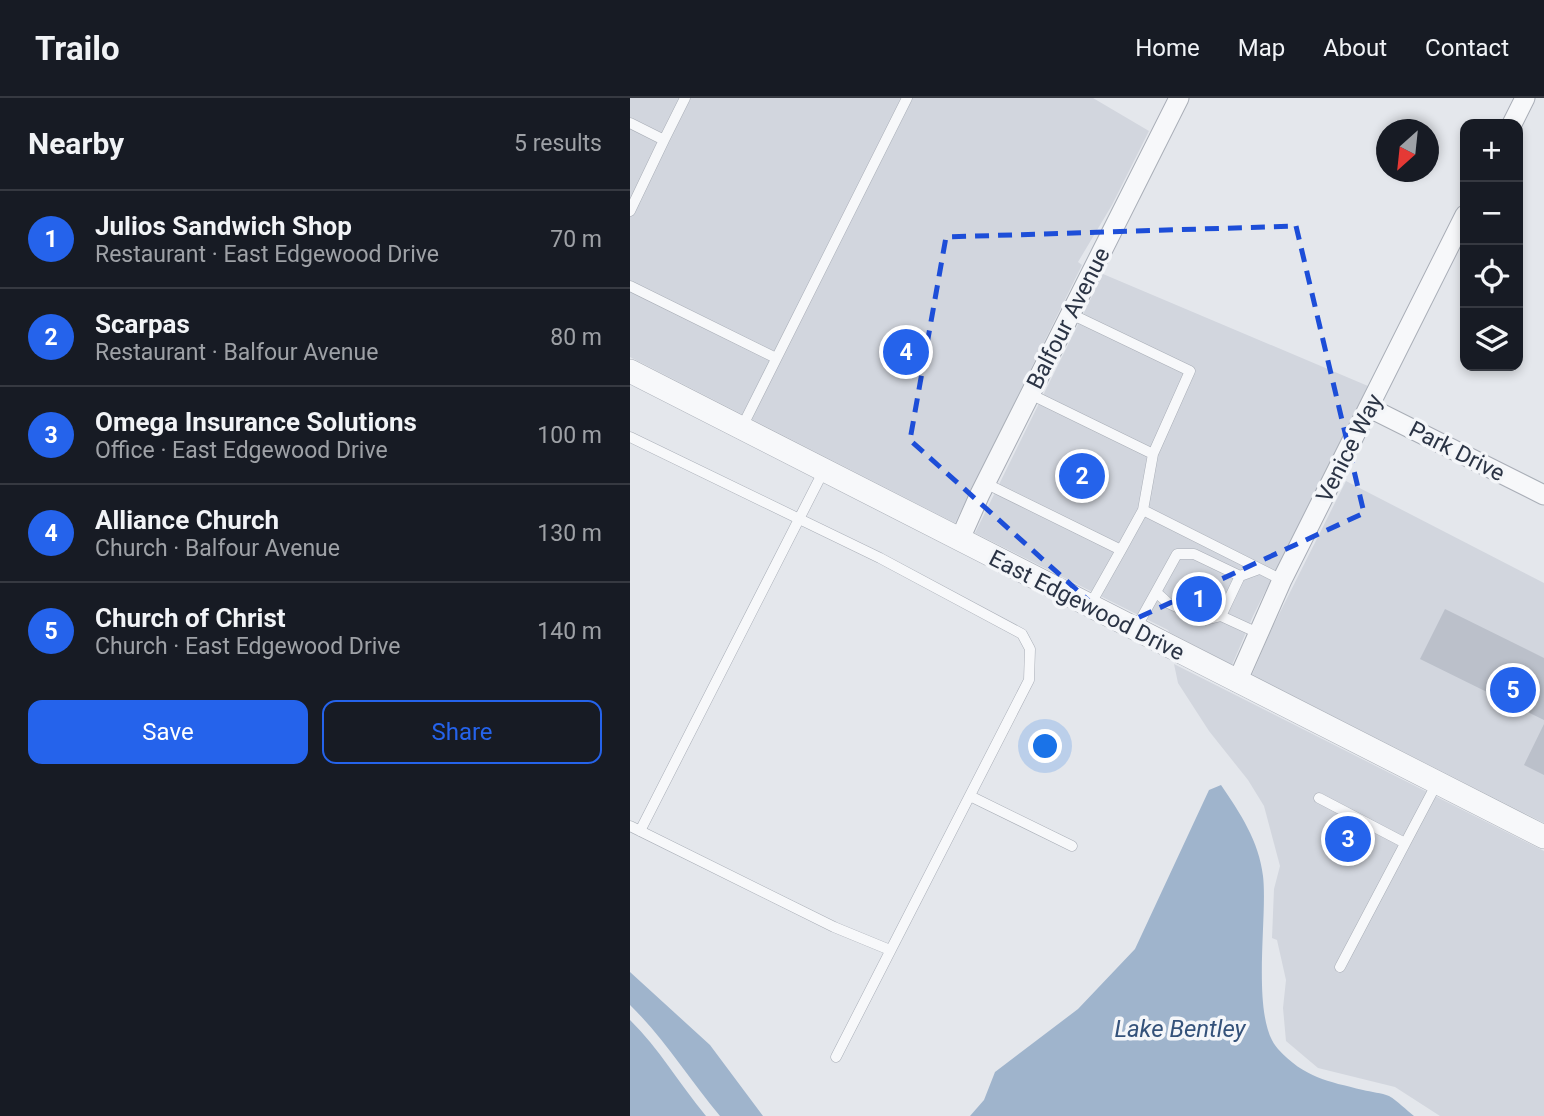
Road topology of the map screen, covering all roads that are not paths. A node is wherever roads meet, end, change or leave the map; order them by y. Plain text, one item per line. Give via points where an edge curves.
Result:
1 (685, 98) edge
2 (907, 98) edge
3 (1179, 98) edge
4 (1525, 98) edge
5 (1514, 119) edge
6 (630, 123) edge
7 (664, 140) junction
8 (630, 211) edge
9 (1460, 225) edge
10 (630, 286) edge
11 (1071, 314) junction
12 (776, 358) junction
13 (630, 371) edge
14 (1030, 394) junction
15 (1370, 408) junction
16 (741, 427) junction
17 (630, 437) edge
18 (1153, 454) junction
19 (824, 470) junction
20 (985, 483) junction
21 (1544, 495) edge
22 (1143, 510) junction
23 (798, 520) junction
24 (960, 539) junction
25 (1121, 550) junction
26 (1259, 569) junction
27 (1240, 576) junction
28 (1282, 580) junction
29 (1157, 592) junction
30 (1090, 606) junction
31 (1221, 616) junction
32 (1135, 630) junction
33 (1258, 633) junction
34 (1237, 682) junction
35 (1437, 783) junction
36 (970, 796) junction
37 (1319, 798) dead end
38 (635, 829) edge
39 (1544, 837) edge
40 (1405, 843) junction
41 (1072, 845) dead end
42 (890, 950) junction
43 (1340, 967) dead end
44 (836, 1057) dead end

1 - 7 lane
2 - 12 lane
3 - 11 street, Balfour Avenue
4 - 5 street
6 - 7 lane
7 - 8 lane
9 - 15 street, Venice Way
10 - 12 lane
11 - 14 street, Balfour Avenue
11 - 18 lane via 1190,372
12 - 16 lane
13 - 16 street, East Edgewood Drive
14 - 18 lane
14 - 20 street, Balfour Avenue
15 - 21 street, Park Drive
15 - 28 street, Venice Way
16 - 19 street, East Edgewood Drive
17 - 23 lane
18 - 22 lane
19 - 23 lane
19 - 24 street, East Edgewood Drive
20 - 24 street, Balfour Avenue
20 - 25 lane
22 - 25 lane
22 - 26 lane
23 - 36 lane via 1022,634 1030,649 1029,680
23 - 38 lane
24 - 30 street, East Edgewood Drive
25 - 30 lane
26 - 27 lane
26 - 28 lane
27 - 29 lane via 1194,554 1177,554
27 - 31 lane
28 - 33 street, Venice Way
29 - 31 lane via 1168,603 1205,620
29 - 32 lane
30 - 32 street, East Edgewood Drive
31 - 33 lane
32 - 34 street, East Edgewood Drive
33 - 34 street, Venice Way
34 - 35 street, East Edgewood Drive
35 - 39 street, East Edgewood Drive
35 - 40 lane
36 - 41 lane
36 - 42 lane
37 - 40 lane
38 - 42 lane
40 - 43 lane
42 - 44 lane

